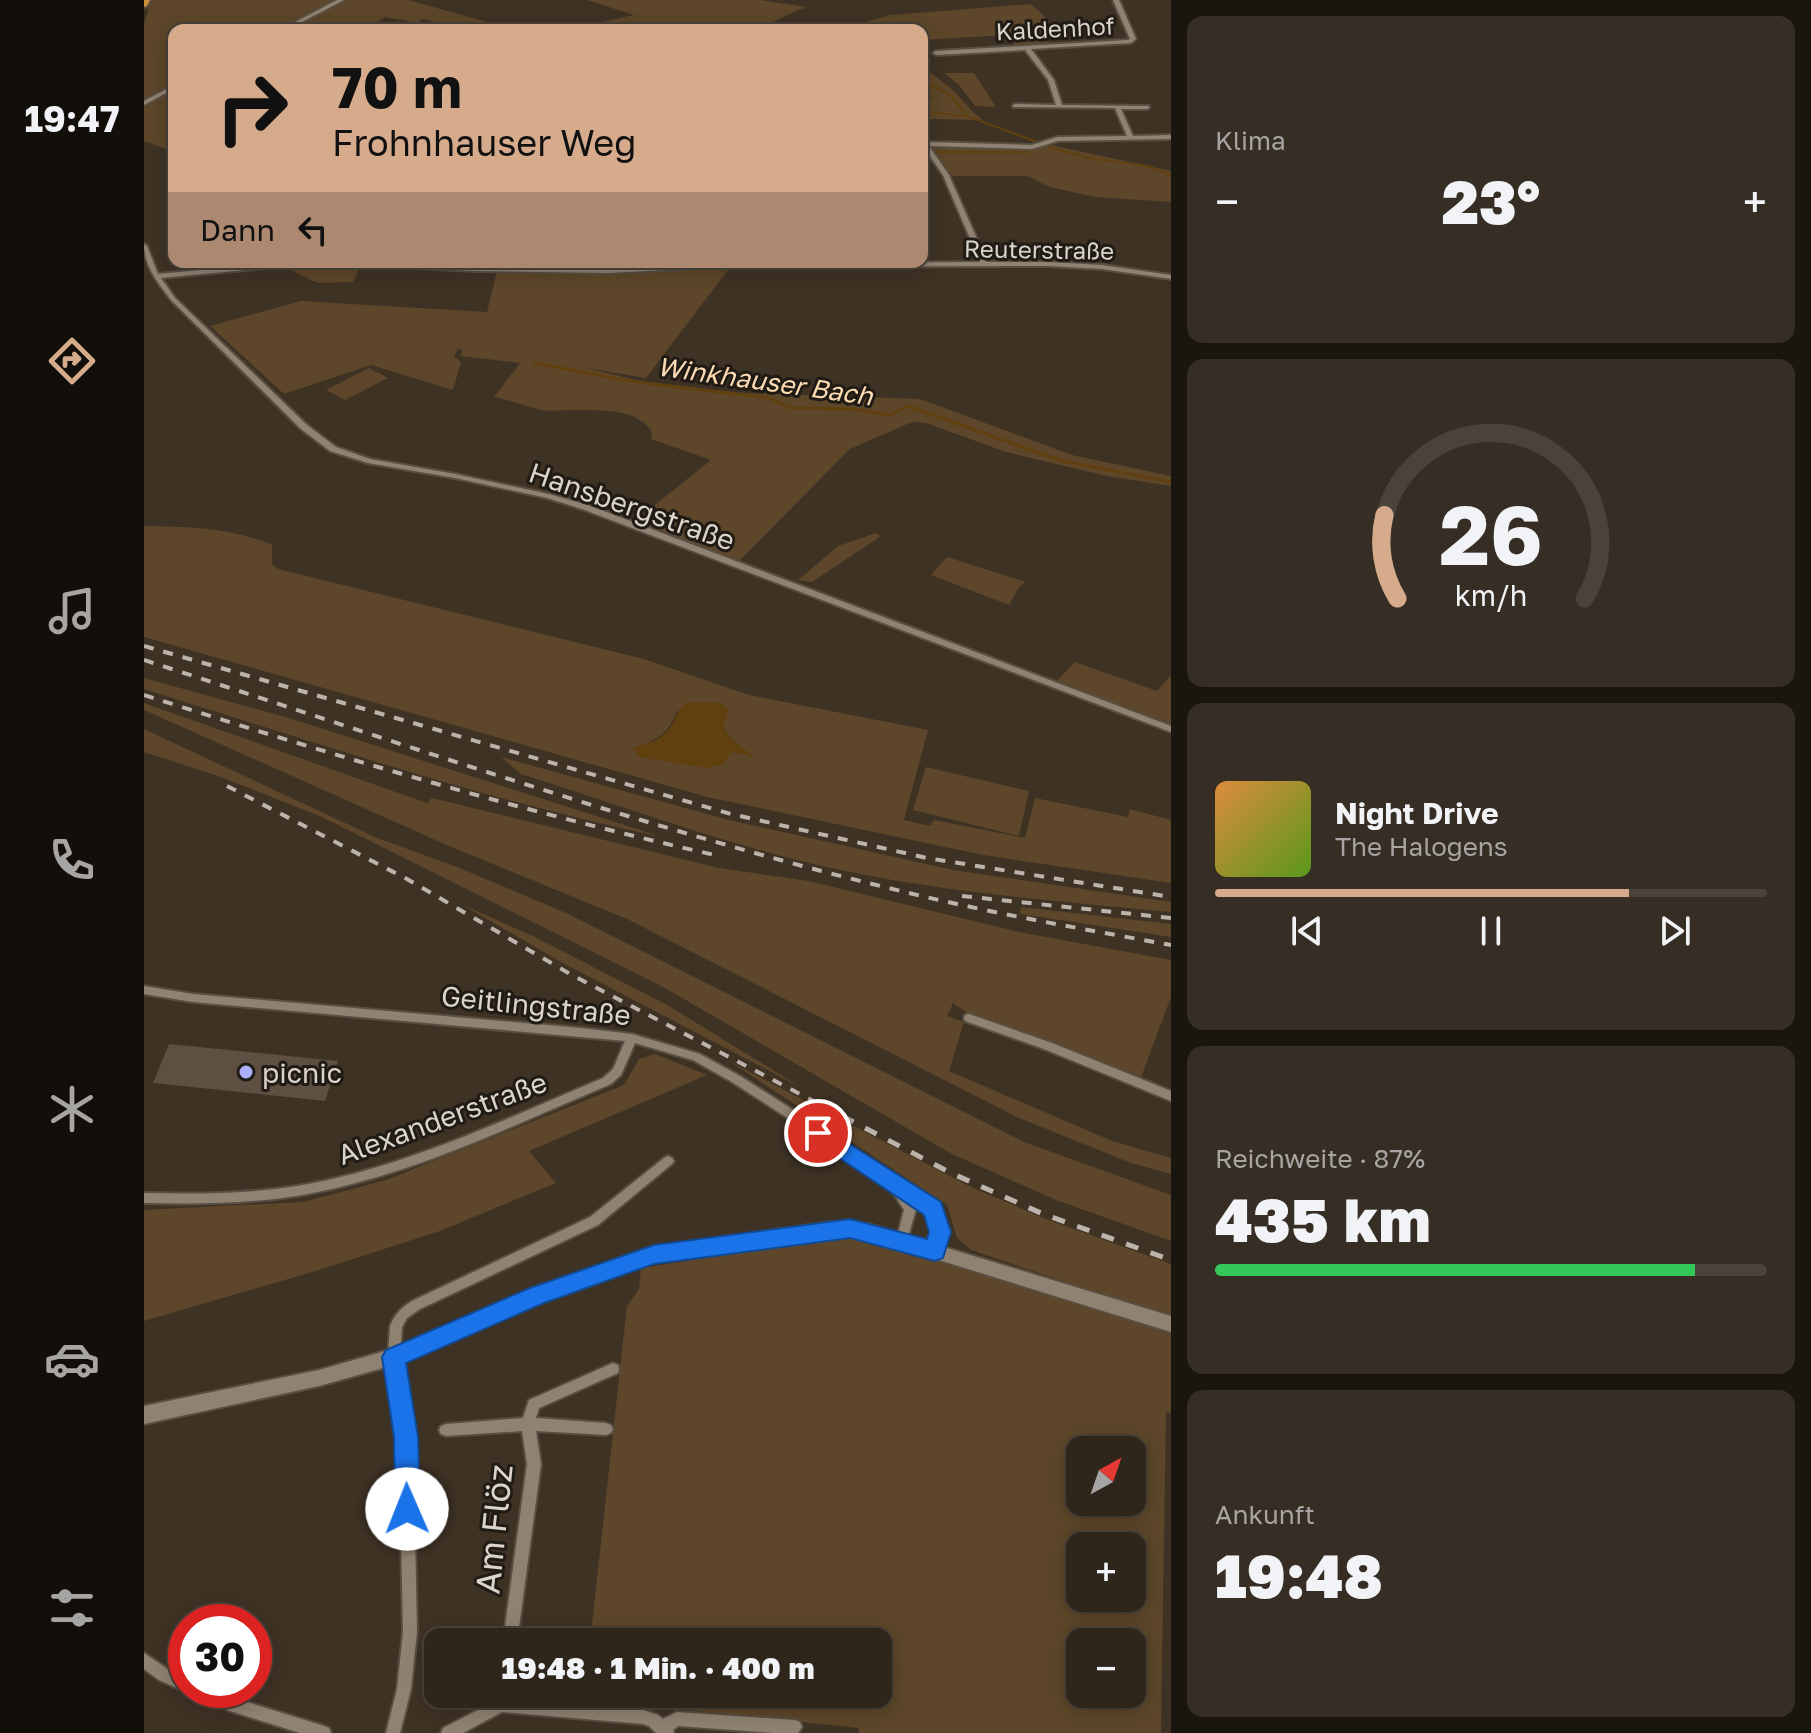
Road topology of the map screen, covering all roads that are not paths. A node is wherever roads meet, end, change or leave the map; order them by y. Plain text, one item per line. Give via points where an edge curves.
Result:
1 (341, 0) edge
2 (1116, 0) edge
3 (295, 24) edge
4 (1027, 48) junction
5 (936, 53) dead end
6 (168, 90) edge
7 (144, 103) edge
8 (1015, 106) dead end
9 (1060, 107) junction
10 (1117, 107) junction
11 (1147, 107) dead end
12 (1130, 136) junction
13 (1171, 137) edge
14 (928, 142) edge
15 (928, 149) edge
16 (144, 246) edge
17 (928, 265) edge
18 (985, 265) junction
19 (243, 268) edge
20 (554, 268) edge
21 (670, 268) edge
22 (156, 276) junction
23 (1171, 277) edge
24 (1171, 729) edge
25 (144, 990) edge
26 (969, 1018) dead end
27 (632, 1038) junction
28 (1171, 1096) edge
29 (668, 1161) dead end
30 (887, 1178) junction
31 (144, 1198) edge
32 (902, 1241) junction
33 (935, 1251) junction
34 (1171, 1324) edge
35 (394, 1357) junction
36 (613, 1369) dead end
37 (144, 1415) edge
38 (528, 1424) junction
39 (606, 1429) dead end
40 (446, 1430) dead end
41 (512, 1628) edge
42 (144, 1660) edge
43 (168, 1677) edge
44 (243, 1708) edge
45 (489, 1708) edge
46 (568, 1708) edge
47 (795, 1727) dead end
48 (665, 1730) edge
49 (324, 1733) edge
50 (393, 1733) edge
51 (448, 1733) edge

1 - 3 street
2 - 4 street, Kaldenhof via 1132,41
4 - 5 street, Kaldenhof
4 - 9 street via 1051,80
6 - 7 street
8 - 9 street
9 - 10 street
10 - 11 street
10 - 12 street
12 - 13 street
12 - 14 street via 1032,147
15 - 18 street via 942,167
16 - 22 street, Hansbergstraße
17 - 18 street, Reuterstraße
18 - 23 street, Reuterstraße via 1080,265
19 - 22 street
20 - 21 street, Reuterstraße
22 - 24 street, Hansbergstraße via 214,340 333,449 585,507
25 - 27 street, Geitlingstraße
26 - 28 street
27 - 30 street, Geitlingstraße via 709,1064
27 - 31 street, Alexanderstraße via 617,1072 607,1081 388,1168 297,1191
29 - 35 street via 594,1221 403,1314 396,1326
30 - 32 street, Geitlingstraße via 910,1209
30 - 33 street, Geitlingstraße via 933,1209 940,1232
32 - 33 main road
32 - 35 main road via 868,1231 831,1229 654,1255 538,1296
33 - 34 main road
35 - 37 main road
35 - 50 street via 406,1437 410,1632
36 - 38 street via 534,1404
38 - 39 street, Am Flöz
38 - 40 street, Am Flöz
38 - 41 street, Am Flöz via 534,1464
42 - 43 street
44 - 49 street
45 - 51 street
46 - 48 street via 643,1717
47 - 48 street via 677,1719

